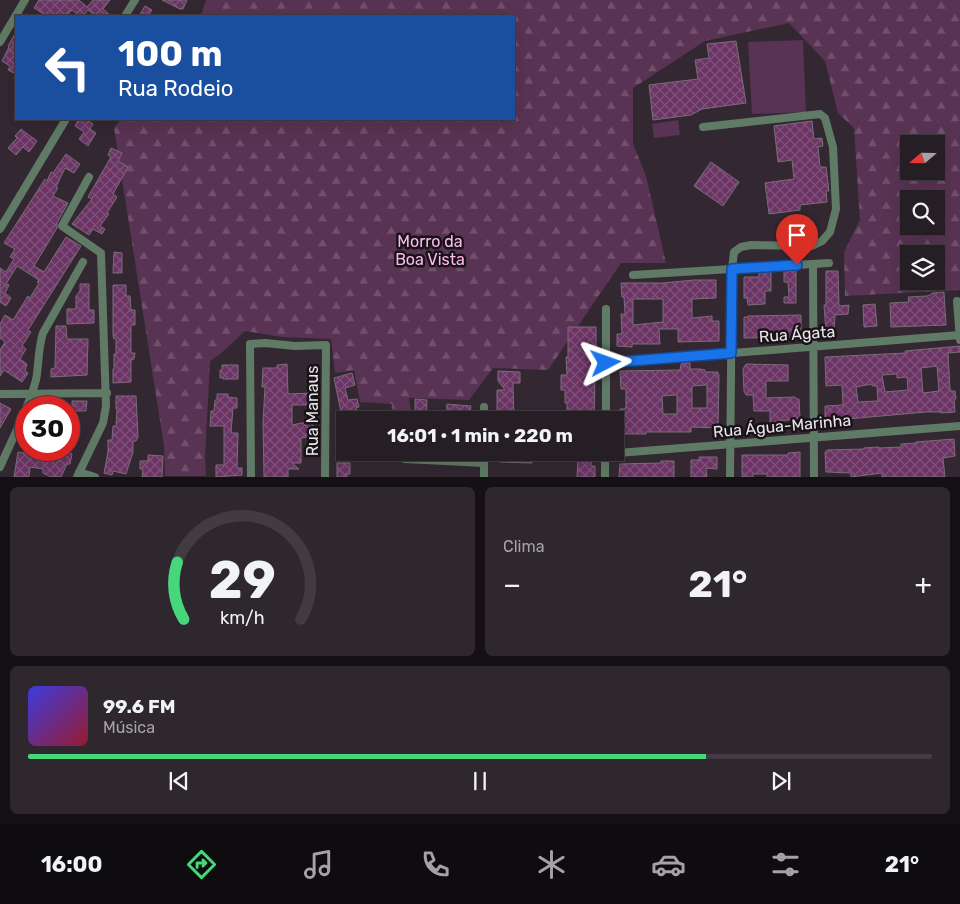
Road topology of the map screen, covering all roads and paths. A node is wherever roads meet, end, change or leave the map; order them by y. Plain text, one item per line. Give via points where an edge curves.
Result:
1 (25, 0) edge
2 (135, 0) edge
3 (16, 15) edge
4 (126, 15) edge
5 (15, 17) edge
6 (0, 42) edge
7 (65, 120) edge
8 (703, 127) dead end
9 (89, 177) dead end
10 (0, 229) edge
11 (83, 262) dead end
12 (829, 263) dead end
13 (813, 264) junction
14 (732, 269) junction
15 (632, 275) dead end
16 (957, 301) dead end
17 (606, 309) dead end
18 (960, 335) edge
19 (960, 340) edge
20 (813, 347) junction
21 (731, 353) junction
22 (606, 363) junction
23 (106, 393) junction
24 (0, 394) edge
25 (31, 394) junction
26 (484, 407) dead end
27 (484, 411) edge
28 (606, 411) edge
29 (960, 426) edge
30 (814, 437) junction
31 (731, 444) junction
32 (624, 452) edge
33 (444, 461) edge
34 (605, 461) edge
35 (484, 463) joint
36 (0, 467) edge
37 (78, 474) edge
38 (96, 476) edge
39 (251, 476) edge
40 (325, 476) edge
41 (484, 476) edge
42 (605, 476) edge
43 (730, 476) edge
44 (814, 476) edge

1 - 3 street
2 - 4 street
5 - 6 street
7 - 10 street
8 - 14 street via 820,114 825,118 833,147 836,208 830,232 812,246 741,247 734,252
9 - 23 street via 62,226 101,252
11 - 25 street via 43,333
12 - 13 street
13 - 14 street
13 - 20 street
14 - 15 street
14 - 21 street
16 - 18 street
17 - 22 street
18 - 19 street
18 - 20 street, Rua Ágata
20 - 21 street, Rua Ágata
20 - 30 street
21 - 22 street, Rua Ágata
21 - 31 street
22 - 28 street
23 - 25 street
23 - 37 street via 105,415
24 - 25 street
25 - 36 street
26 - 27 street
29 - 30 street, Rua Água-Marinha
30 - 31 street, Rua Água-Marinha
30 - 44 street
31 - 32 street, Rua Água-Marinha
31 - 43 street
33 - 35 street
34 - 42 street
35 - 41 street
37 - 38 street
39 - 40 street, Rua Manaus via 250,344 265,343 326,345

